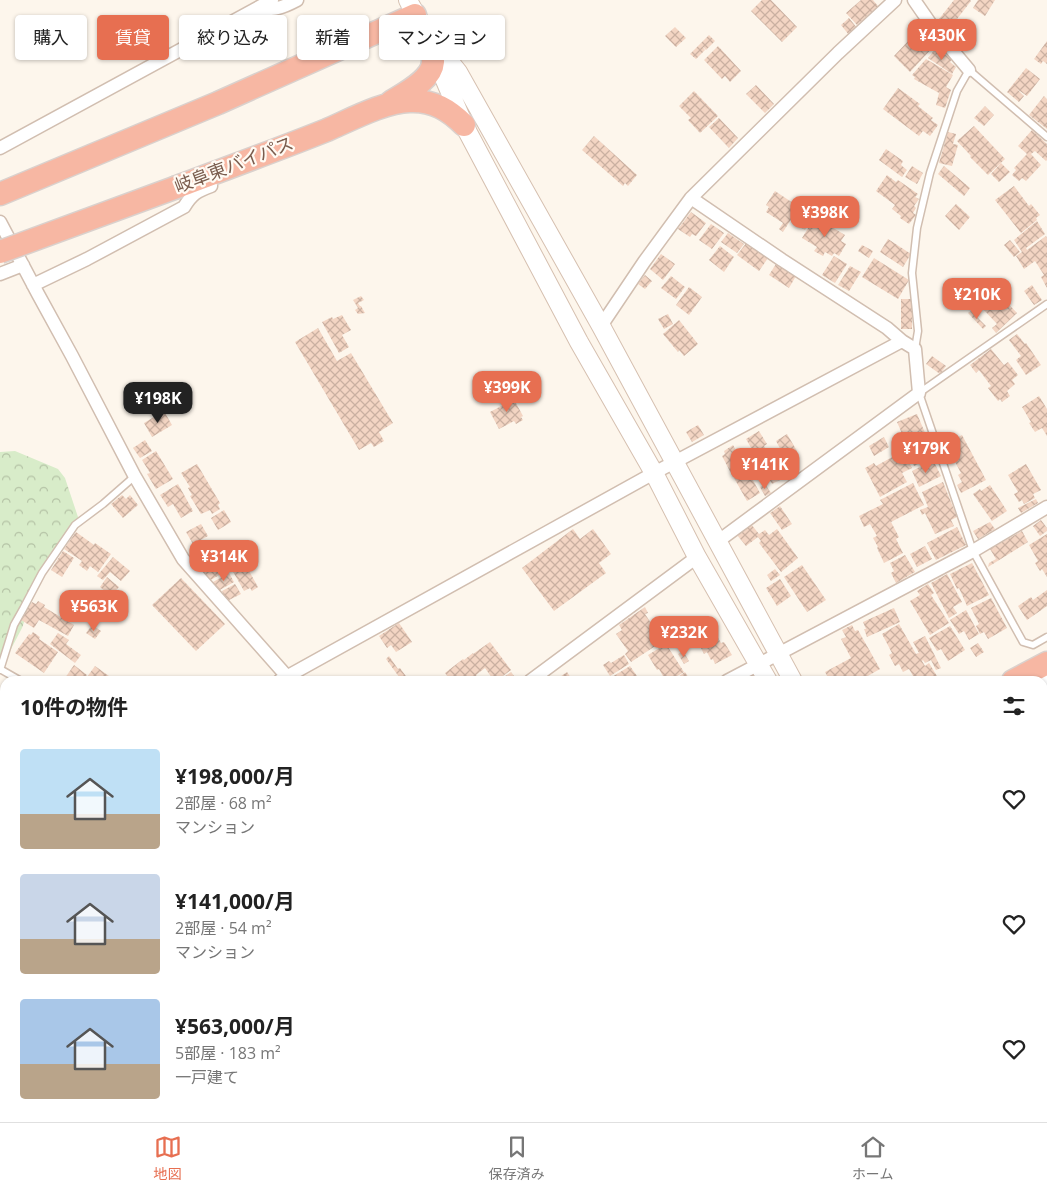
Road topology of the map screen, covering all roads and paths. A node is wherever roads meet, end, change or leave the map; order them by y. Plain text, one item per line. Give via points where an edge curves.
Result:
1 (272, 0) edge
2 (297, 0) edge
3 (895, 0) edge
4 (914, 0) edge
5 (256, 5) edge
6 (411, 7) edge
7 (433, 60) edge
8 (438, 60) edge
9 (448, 60) edge
10 (969, 70) junction
11 (381, 107) junction
12 (464, 125) junction
13 (1047, 137) edge
14 (0, 148) edge
15 (0, 194) edge
16 (180, 197) junction
17 (691, 198) junction
18 (0, 222) edge
19 (0, 252) edge
20 (23, 265) junction
21 (0, 274) edge
22 (33, 285) junction
23 (1047, 304) edge
24 (601, 326) junction
25 (902, 341) junction
26 (915, 349) junction
27 (918, 393) junction
28 (674, 463) junction
29 (654, 473) junction
30 (135, 476) junction
31 (1047, 507) edge
32 (717, 542) junction
33 (973, 551) junction
34 (697, 557) junction
35 (1047, 637) edge
36 (779, 655) junction
37 (759, 664) junction
38 (1043, 665) edge
39 (0, 669) edge
40 (12, 676) edge
41 (283, 676) edge
42 (293, 676) edge
43 (537, 676) edge
44 (737, 676) edge
45 (765, 676) edge
46 (790, 676) edge
47 (1022, 676) edge

1 - 5 street
2 - 5 street via 278,9
3 - 17 street
4 - 10 street
5 - 14 street
6 - 15 highway via 218,103
7 - 11 highway via 427,75 416,86
8 - 12 street
9 - 24 street via 458,72
10 - 13 lane
10 - 26 lane via 930,173 917,228 912,273 918,331
11 - 12 highway, 岐阜東バイパス via 420,101 444,108
11 - 16 highway, 岐阜東バイパス
12 - 29 street via 579,342
16 - 19 highway, 岐阜東バイパス, bridge
16 - 22 street via 87,259
17 - 24 street
17 - 25 street via 888,328
18 - 20 street
20 - 21 street
20 - 22 street
22 - 30 street
23 - 27 lane
24 - 28 street
25 - 26 street
25 - 28 street
26 - 27 street
27 - 32 street
27 - 33 lane
28 - 29 street
28 - 32 street
29 - 34 street
29 - 42 street
30 - 39 lane via 75,525 22,609
30 - 41 street via 182,559
31 - 33 street
32 - 36 street
33 - 35 lane via 1023,642 1033,644
33 - 36 street
34 - 37 street
34 - 43 street
36 - 37 street
36 - 46 street
37 - 44 street
37 - 45 street
38 - 47 highway
39 - 40 lane

